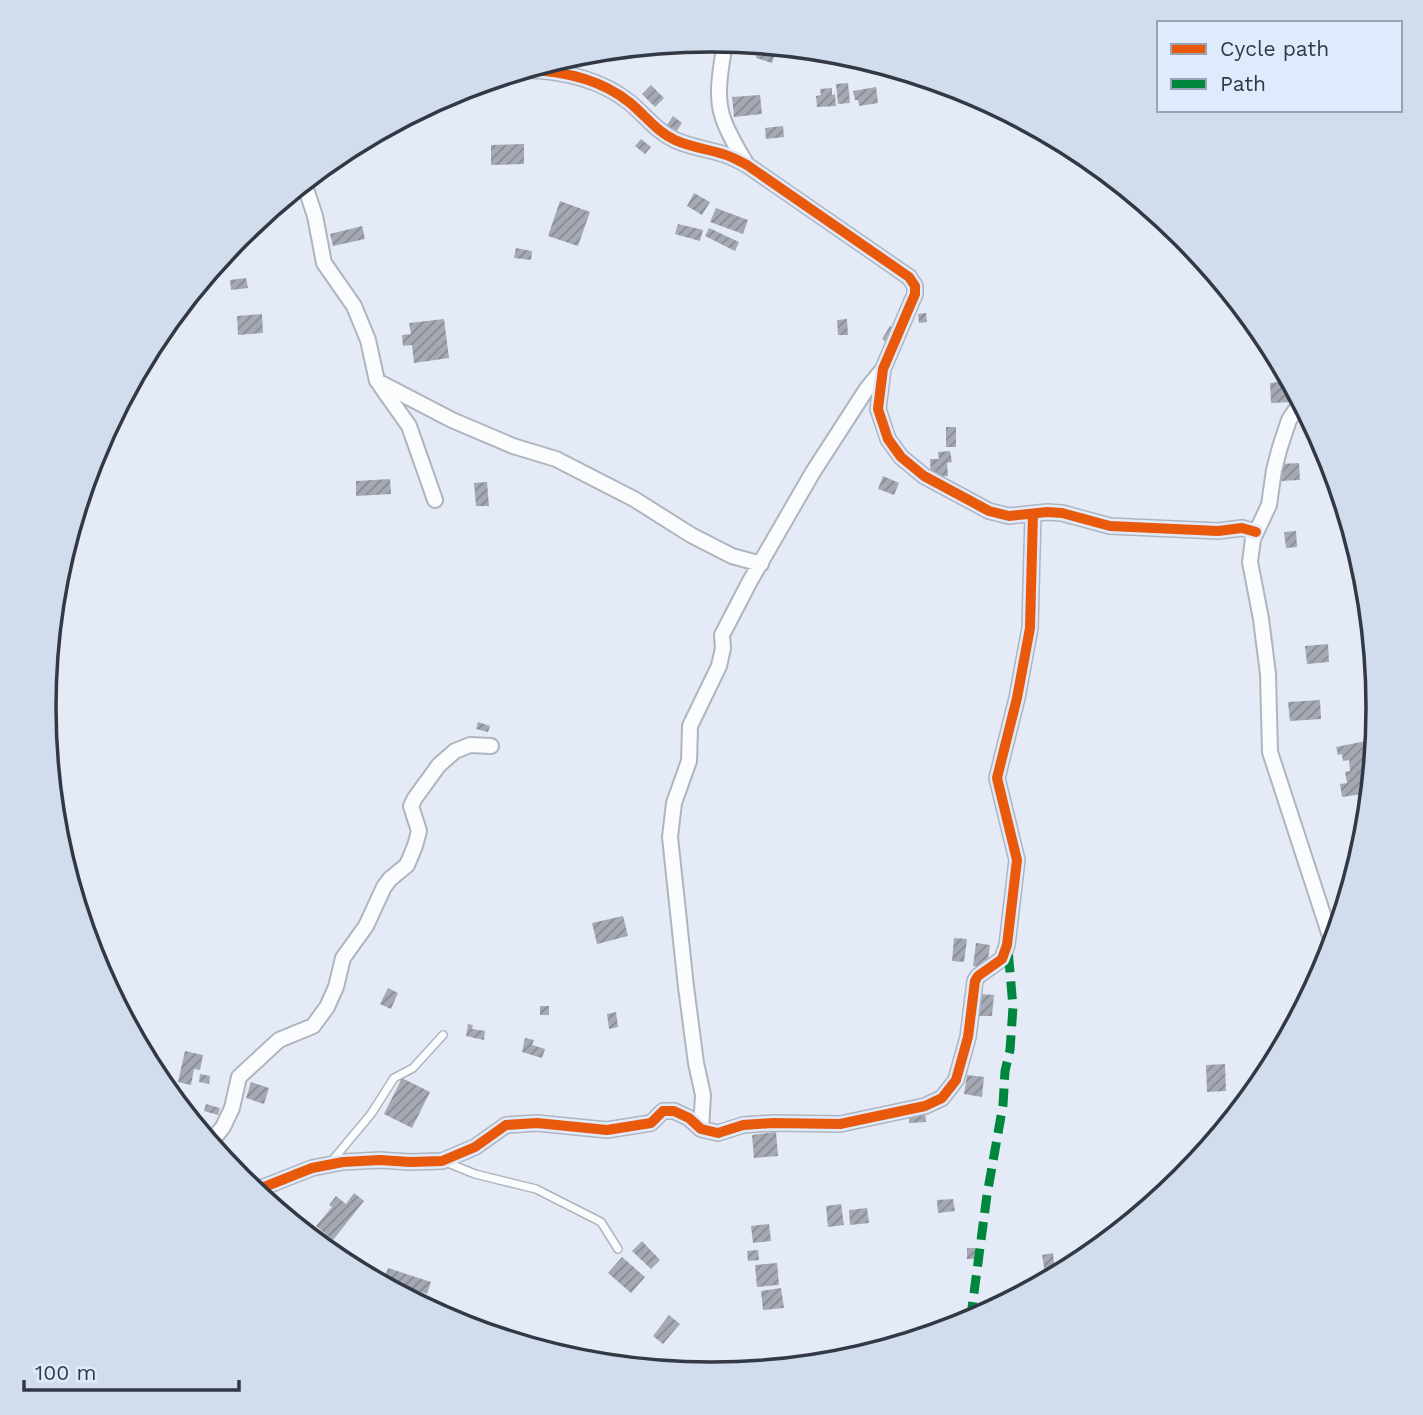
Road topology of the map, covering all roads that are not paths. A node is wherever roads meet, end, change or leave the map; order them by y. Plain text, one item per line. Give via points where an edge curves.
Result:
1 (724, 53) edge
2 (557, 72) edge
3 (747, 165) junction
4 (307, 193) edge
5 (883, 369) junction
6 (377, 381) junction
7 (1296, 412) edge
8 (436, 500) dead end
9 (1033, 514) junction
10 (1256, 532) junction
11 (761, 564) junction
12 (491, 746) dead end
13 (1328, 927) edge
14 (443, 1035) dead end
15 (701, 1129) junction
16 (216, 1135) edge
17 (442, 1161) junction
18 (328, 1165) junction
19 (265, 1187) edge
20 (618, 1250) dead end

1 - 3 street via 720,112
2 - 3 street via 606,87 676,140
3 - 5 street via 914,282 915,294
4 - 6 street via 324,263 354,306
5 - 9 street via 878,409 888,439 901,457 924,476 989,511 1009,516
5 - 11 street via 813,472
6 - 8 street via 409,426
6 - 11 street via 452,420 556,459 691,535 732,556
7 - 10 street via 1274,470 1269,506
9 - 10 street via 1062,513 1110,526
9 - 15 street via 1028,641 997,778 1017,860 1007,945 1002,959 975,981 968,1037 956,1080 942,1098 925,1106 840,1124 743,1125 718,1133
10 - 13 street via 1250,562 1268,674 1270,752
11 - 15 street via 722,635 719,666 690,726 689,761 677,794 670,837 703,1095
12 - 16 street via 470,745 455,751 415,798 411,806 419,831 407,865 384,887 366,926 343,958 327,1007 313,1026 278,1040 239,1077 232,1108
14 - 18 lane via 413,1068 394,1079
15 - 17 street via 674,1111 663,1111 651,1123 607,1130 537,1123 506,1125 475,1147
17 - 18 street
17 - 20 lane via 536,1189 601,1222
18 - 19 street

